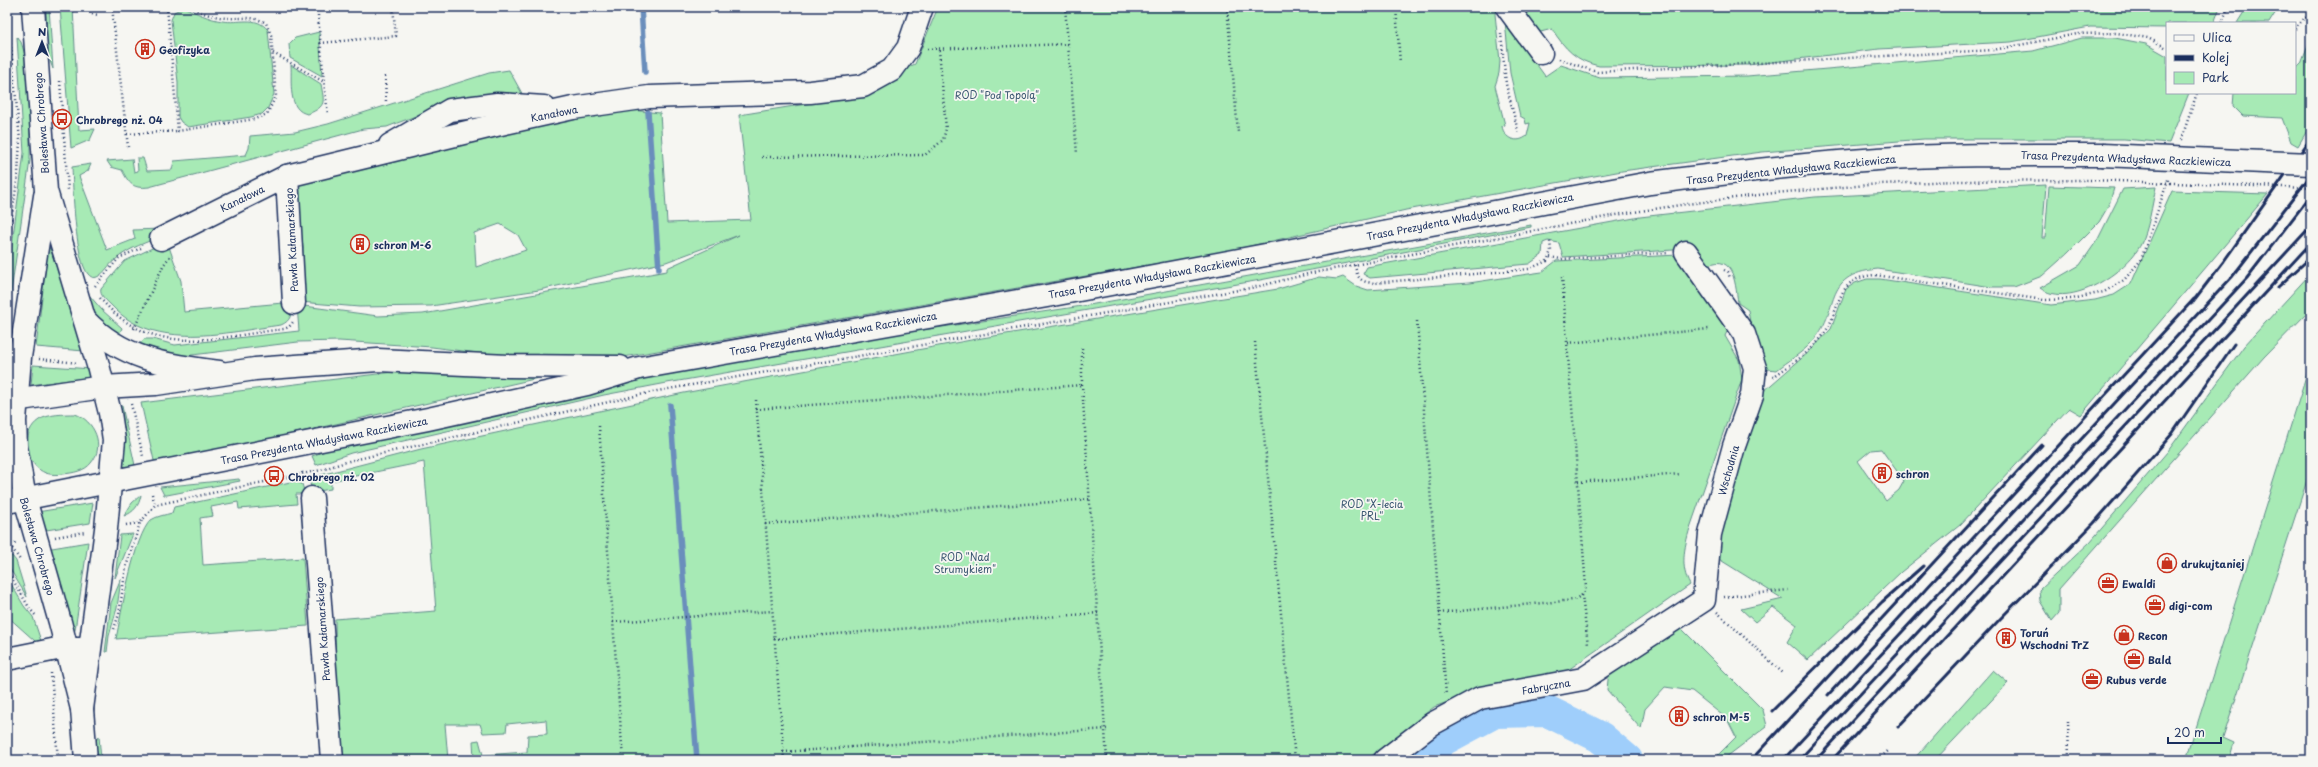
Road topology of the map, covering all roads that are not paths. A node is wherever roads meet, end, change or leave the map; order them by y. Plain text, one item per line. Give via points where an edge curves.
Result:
1 (33, 7) edge
2 (922, 7) edge
3 (1507, 7) edge
4 (1541, 53) road end
5 (2311, 164) edge
6 (287, 176) junction
7 (46, 191) junction
8 (166, 247) road end
9 (1686, 252) road end
10 (294, 303) road end
11 (84, 320) junction
12 (639, 368) junction
13 (228, 374) junction
14 (103, 387) junction
15 (13, 400) edge
16 (110, 481) junction
17 (312, 498) dead end
18 (16, 500) edge
19 (1704, 600) joint
20 (66, 649) junction
21 (91, 649) junction
22 (7, 659) edge
23 (82, 708) junction
24 (86, 760) edge
25 (332, 760) edge
26 (1385, 760) edge

1 - 7 street, Bolesława Chrobrego
2 - 6 street, Kanałowa via 908,48 892,70 863,86 810,92 649,97 573,108
3 - 4 street
5 - 12 street, Trasa Prezydenta Władysława Raczkiewicza, bridge via 2102,155 1984,155 1879,158 1742,171 1650,183 1077,290
6 - 8 street, Kanałowa
6 - 10 street, Pawła Kałamarskiego
7 - 11 street, Bolesława Chrobrego
7 - 15 street, Bolesława Chrobrego
9 - 19 street, Wschodnia via 1749,342 1755,368 1752,395 1734,446 1710,534
11 - 13 street via 125,351 152,362
11 - 14 street, Bolesława Chrobrego
12 - 13 street, Trasa Prezydenta Władysława Raczkiewicza via 508,366 378,360
12 - 16 street, Trasa Prezydenta Władysława Raczkiewicza via 587,384 435,418
13 - 14 street, Trasa Prezydenta Władysława Raczkiewicza
14 - 15 street, Trasa Prezydenta Władysława Raczkiewicza
14 - 16 street, Bolesława Chrobrego via 114,440
15 - 18 street, Bolesława Chrobrego
16 - 18 street, Trasa Prezydenta Władysława Raczkiewicza
16 - 21 street, Bolesława Chrobrego
17 - 25 street, Pawła Kałamarskiego
18 - 20 street, Bolesława Chrobrego
19 - 26 street, Fabryczna via 1583,679 1480,698 1432,724
20 - 21 street
20 - 22 street
20 - 23 street, Bolesława Chrobrego
21 - 23 street, Bolesława Chrobrego
23 - 24 street, Bolesława Chrobrego

